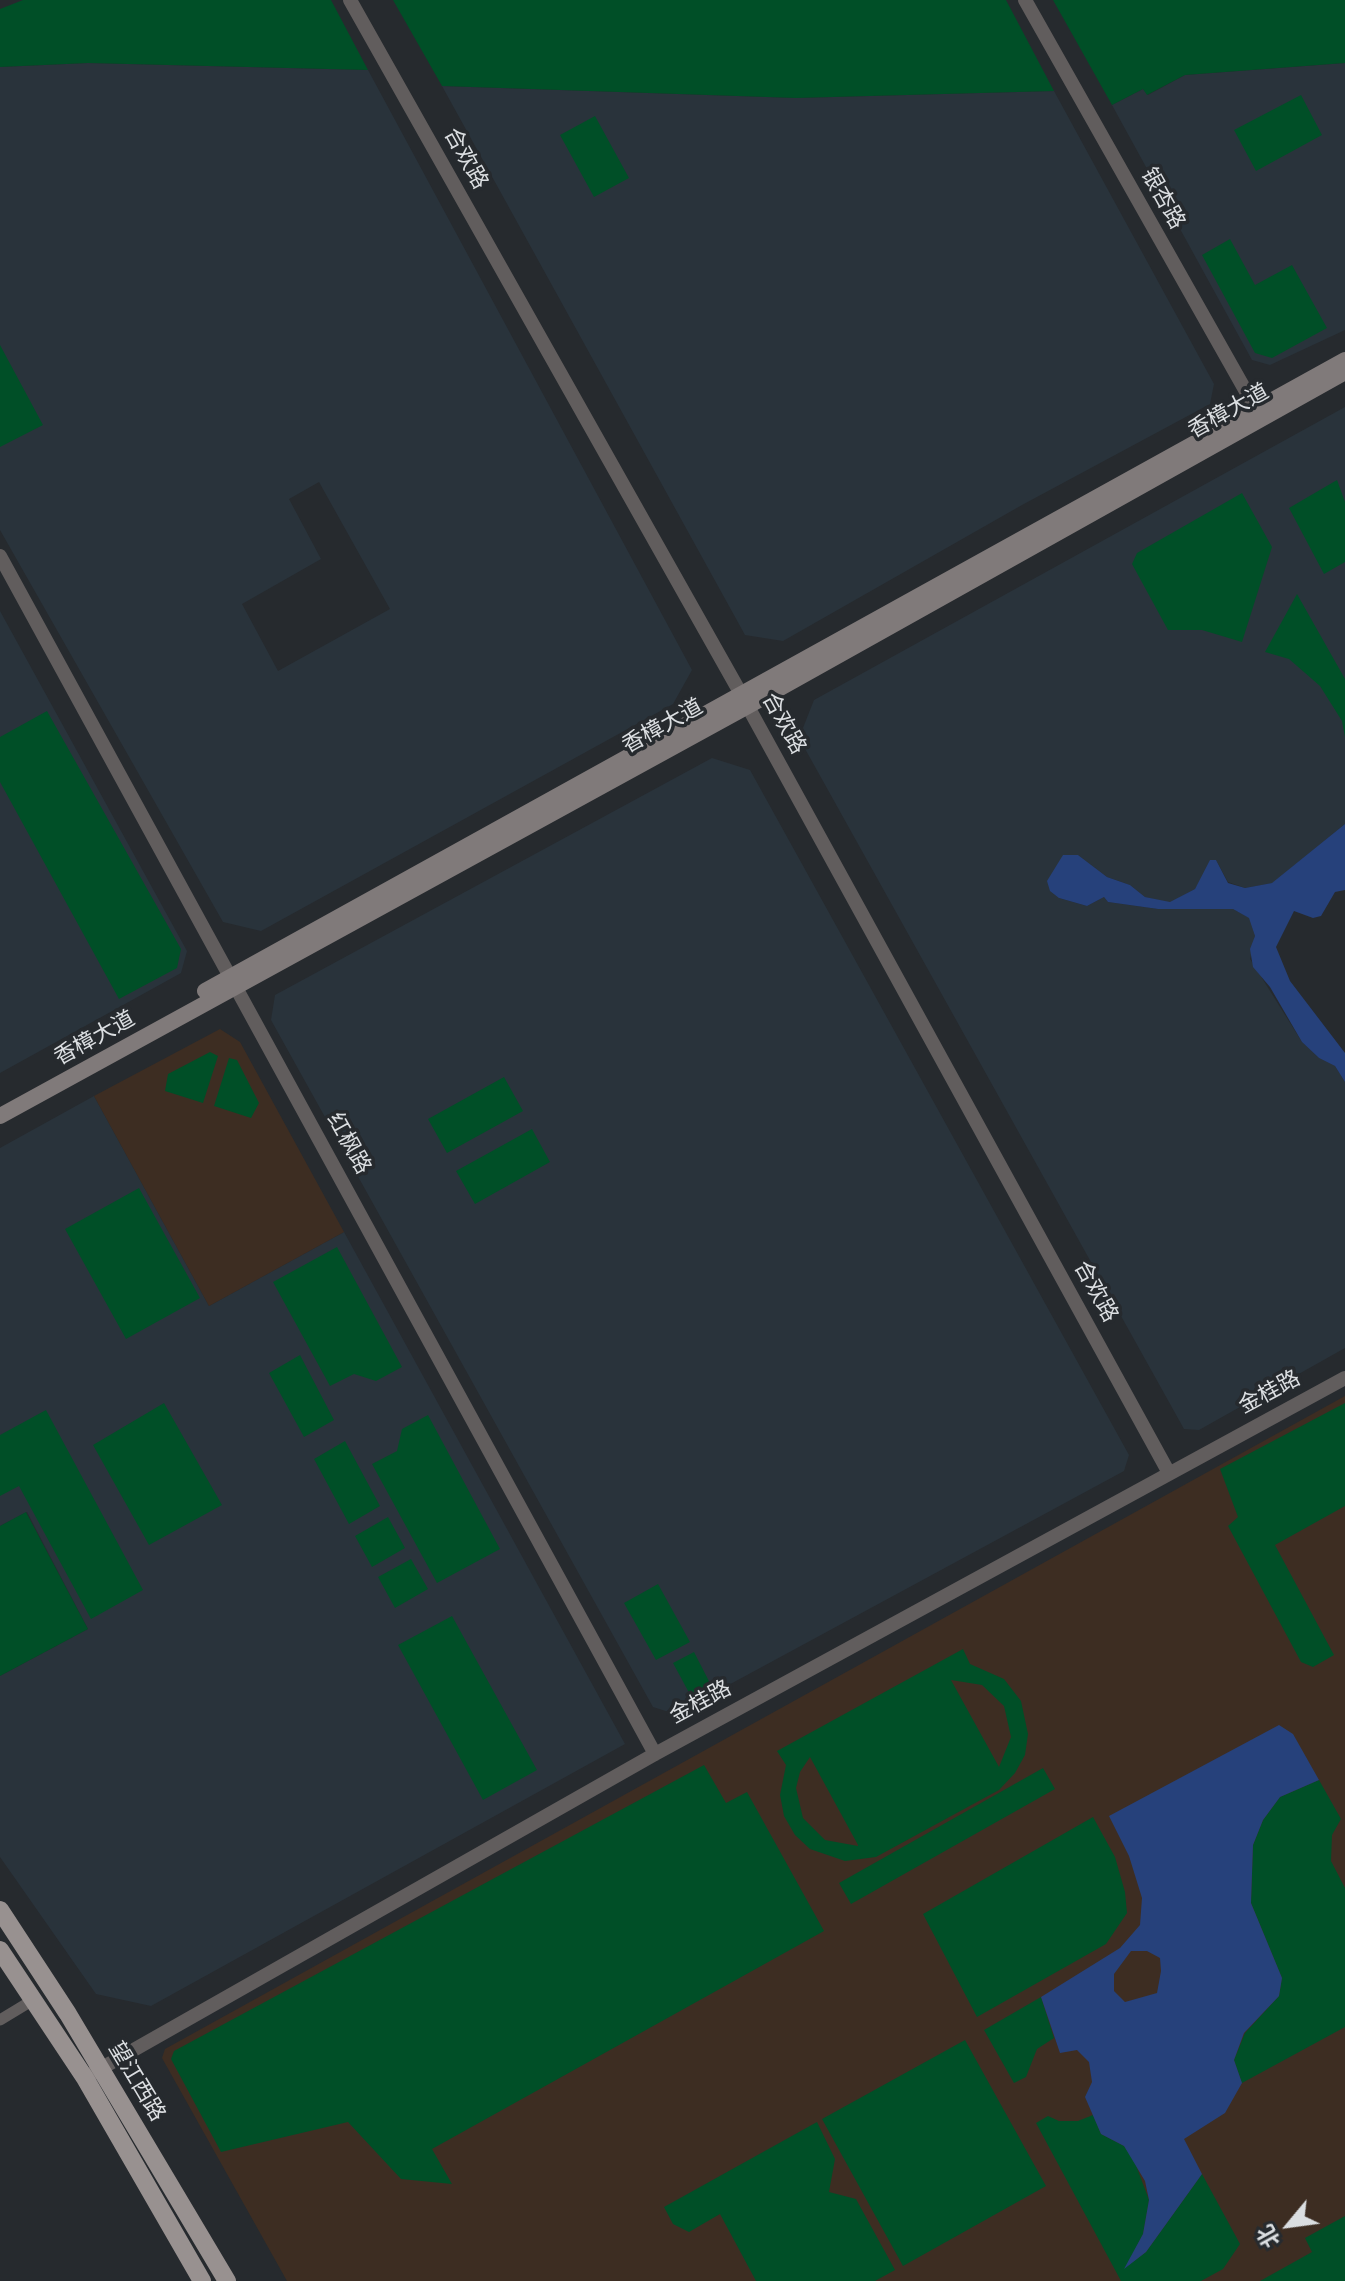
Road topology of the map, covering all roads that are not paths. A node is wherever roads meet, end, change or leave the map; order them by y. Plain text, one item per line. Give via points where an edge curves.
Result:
1 (350, 0) edge
2 (1025, 0) edge
3 (1345, 360) edge
4 (1345, 372) edge
5 (1259, 414) junction
6 (0, 556) edge
7 (745, 700) junction
8 (234, 981) junction
9 (0, 1105) edge
10 (0, 1116) edge
11 (1345, 1378) edge
12 (1169, 1473) junction
13 (655, 1754) junction
14 (0, 1910) edge
15 (0, 1950) edge
16 (33, 2000) junction
17 (0, 2020) edge
18 (93, 2073) junction
19 (202, 2281) edge
20 (227, 2281) edge

1 - 7 street, 合欢路
2 - 5 street, 银杏路
3 - 5 main road, 香樟大道
4 - 5 main road, 香樟大道
5 - 7 main road, 香樟大道
6 - 8 street, 红枫路
7 - 8 main road, 香樟大道
7 - 12 street, 合欢路
8 - 9 main road, 香樟大道
8 - 10 main road, 香樟大道
8 - 13 street, 红枫路
11 - 12 street, 金桂路
12 - 13 street, 金桂路
13 - 18 street, 金桂路
14 - 18 main road, 望江西路
15 - 16 main road, 望江西路
16 - 17 street
16 - 18 main road, 望江西路
18 - 19 main road, 望江西路
18 - 20 main road, 望江西路

